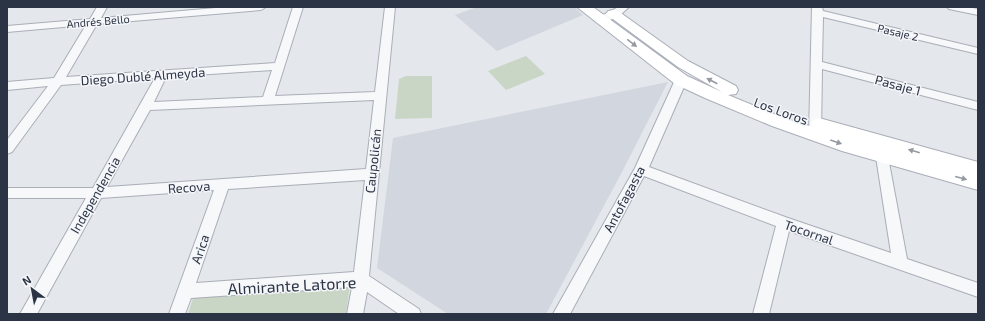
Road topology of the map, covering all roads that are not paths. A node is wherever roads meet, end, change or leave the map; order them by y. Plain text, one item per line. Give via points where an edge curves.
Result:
1 (102, 7) edge
2 (261, 7) edge
3 (298, 7) edge
4 (390, 7) edge
5 (584, 7) edge
6 (952, 7) edge
7 (191, 10) edge
8 (818, 10) edge
9 (611, 12) edge
10 (978, 12) edge
11 (95, 21) junction
12 (7, 29) edge
13 (978, 51) edge
14 (818, 64) junction
15 (279, 66) junction
16 (162, 75) junction
17 (681, 80) junction
18 (58, 81) junction
19 (7, 86) edge
20 (380, 96) junction
21 (268, 100) junction
22 (146, 106) junction
23 (978, 106) edge
24 (816, 129) junction
25 (7, 149) edge
26 (882, 157) junction
27 (641, 169) junction
28 (978, 169) edge
29 (372, 174) junction
30 (978, 183) edge
31 (223, 184) junction
32 (7, 193) edge
33 (96, 193) junction
34 (784, 223) junction
35 (900, 263) junction
36 (361, 279) junction
37 (978, 290) edge
38 (186, 291) junction
39 (28, 314) edge
40 (178, 314) edge
41 (355, 314) edge
42 (413, 314) edge
43 (561, 314) edge
44 (761, 314) edge

1 - 11 street
2 - 7 street, Andrés Bello
3 - 15 street
4 - 20 street, Caupolicán
5 - 9 main road, Los Loros
6 - 10 street
7 - 11 street, Andrés Bello
8 - 13 street, Pasaje 2
8 - 14 street
9 -> 17 main road, Los Loros
24 -> 9 main road, Los Loros via 721,86 683,64
11 - 12 street, Andrés Bello
11 - 18 street
14 - 23 street, Pasaje 1
14 - 24 street
15 - 16 street, Diego Dublé Almeyda
15 - 21 street
16 - 18 street, Diego Dublé Almeyda
16 - 22 street, Independencia
17 - 24 main road, Los Loros via 744,108
17 - 27 street, Antofagasta
18 - 19 street, Diego Dublé Almeyda
18 - 25 street
20 - 21 street
20 - 29 street, Caupolicán
21 - 22 street
22 - 33 street, Independencia
24 -> 26 main road, Los Loros
28 -> 24 main road, Los Loros
26 -> 30 main road, Los Loros
26 - 35 street
27 - 34 street, Tocornal
27 - 43 street, Antofagasta
29 - 31 street, Recova
29 - 36 street, Caupolicán
31 - 33 street, Recova
31 - 38 street, Arica
32 - 33 street, Recova
33 - 39 street, Independencia
34 - 35 street, Tocornal
34 - 44 street
35 - 37 street, Tocornal
36 - 38 street, Almirante Latorre
36 - 41 street, Caupolicán
36 - 42 street, Almirante Latorre
38 - 40 street, Arica

